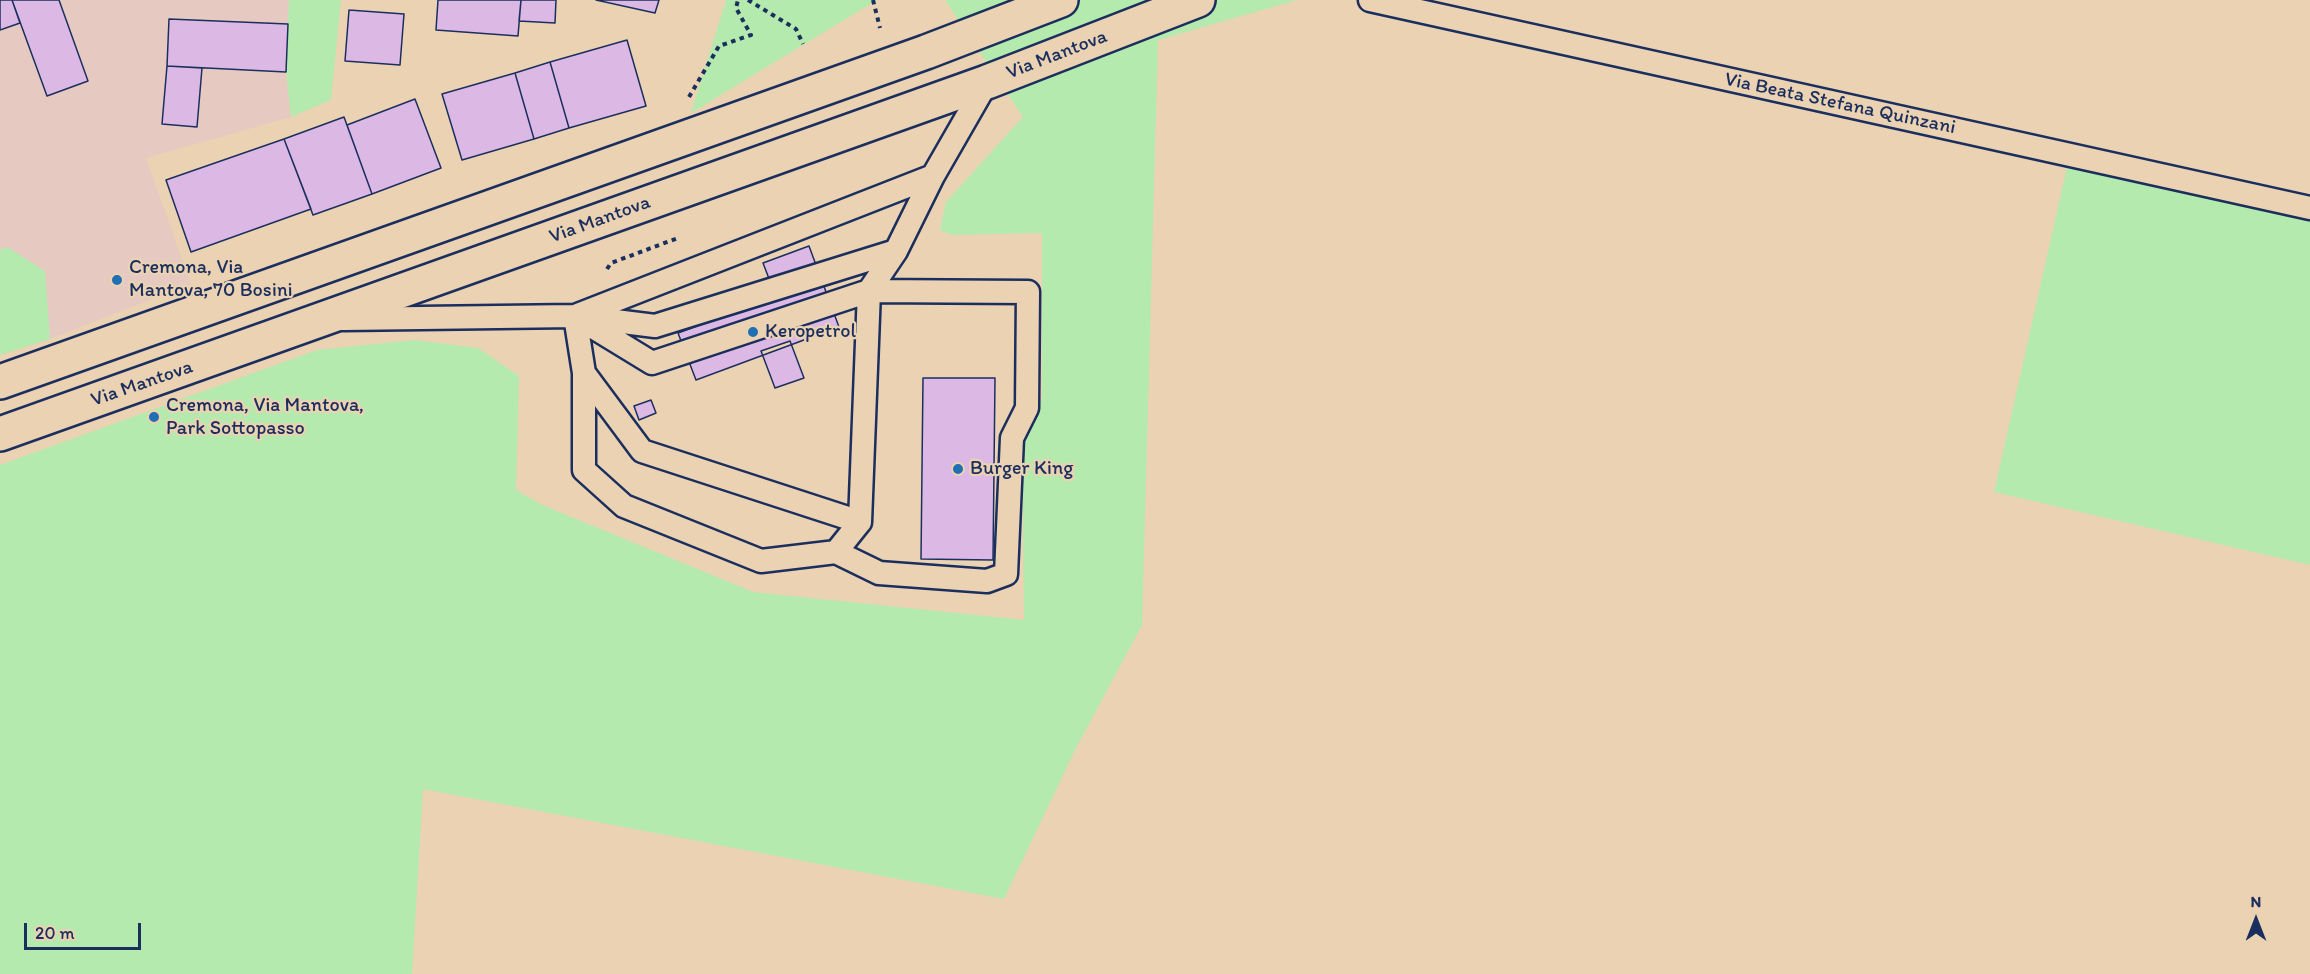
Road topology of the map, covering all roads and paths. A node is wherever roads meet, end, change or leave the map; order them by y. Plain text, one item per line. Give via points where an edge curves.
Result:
1 (738, 0) edge
2 (748, 0) edge
3 (873, 0) edge
4 (1061, 0) edge
5 (1198, 0) edge
6 (1370, 0) edge
7 (881, 33) dead end
8 (803, 44) dead end
9 (987, 82) junction
10 (688, 100) dead end
11 (933, 176) junction
12 (2310, 208) edge
13 (896, 251) junction
14 (869, 291) junction
15 (576, 316) junction
16 (325, 319) junction
17 (584, 373) junction
18 (0, 382) edge
19 (0, 434) edge
20 (860, 522) junction
21 (836, 552) junction

1 - 10 path via 736,8 751,35 719,46
2 - 8 path via 796,28
3 - 7 path
4 - 18 main road via 926,52
5 - 9 main road, Via Mantova
6 - 12 lane, Via Beata Stefana Quinzani
9 - 11 lane
9 - 16 main road, Via Mantova
11 - 13 lane
11 - 15 lane
13 - 14 lane
13 - 15 lane via 655,326
14 - 15 lane via 652,363
14 - 20 lane
14 - 21 lane via 1028,292 1027,408 1012,438 1006,574 987,581 879,573
15 - 16 lane
15 - 17 lane
16 - 19 main road, Via Mantova
17 - 20 lane via 642,451
17 - 21 lane via 584,470 624,506 761,561
20 - 21 lane

